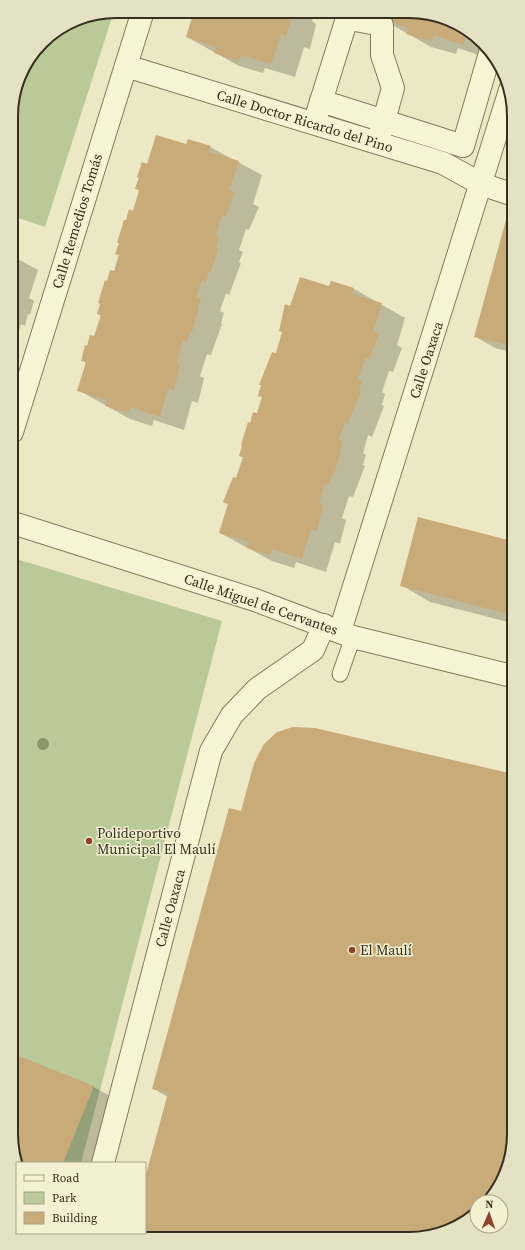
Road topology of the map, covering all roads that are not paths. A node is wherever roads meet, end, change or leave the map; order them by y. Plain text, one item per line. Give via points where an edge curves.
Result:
1 (141, 18) edge
2 (348, 18) edge
3 (350, 18) edge
4 (488, 58) edge
5 (126, 66) junction
6 (506, 103) edge
7 (382, 126) junction
8 (482, 184) junction
9 (507, 193) edge
10 (18, 413) edge
11 (18, 525) edge
12 (339, 631) junction
13 (340, 674) dead end
14 (507, 675) edge
15 (103, 1162) edge

1 - 5 street, Calle Remedios Tomás
2 - 7 street via 320,106
3 - 7 street via 382,25 382,55 393,88
4 - 7 street via 463,146
5 - 8 street, Calle Doctor Ricardo del Pino via 443,163
5 - 10 street, Calle Remedios Tomás
6 - 8 street, Calle Oaxaca
8 - 9 street, Calle Doctor Ricardo del Pino
8 - 12 street, Calle Oaxaca
11 - 12 street, Calle Miguel de Cervantes via 255,600
12 - 13 lane
12 - 14 street, Calle Miguel de Cervantes
12 - 15 street, Calle Oaxaca via 257,689 232,715 211,751

